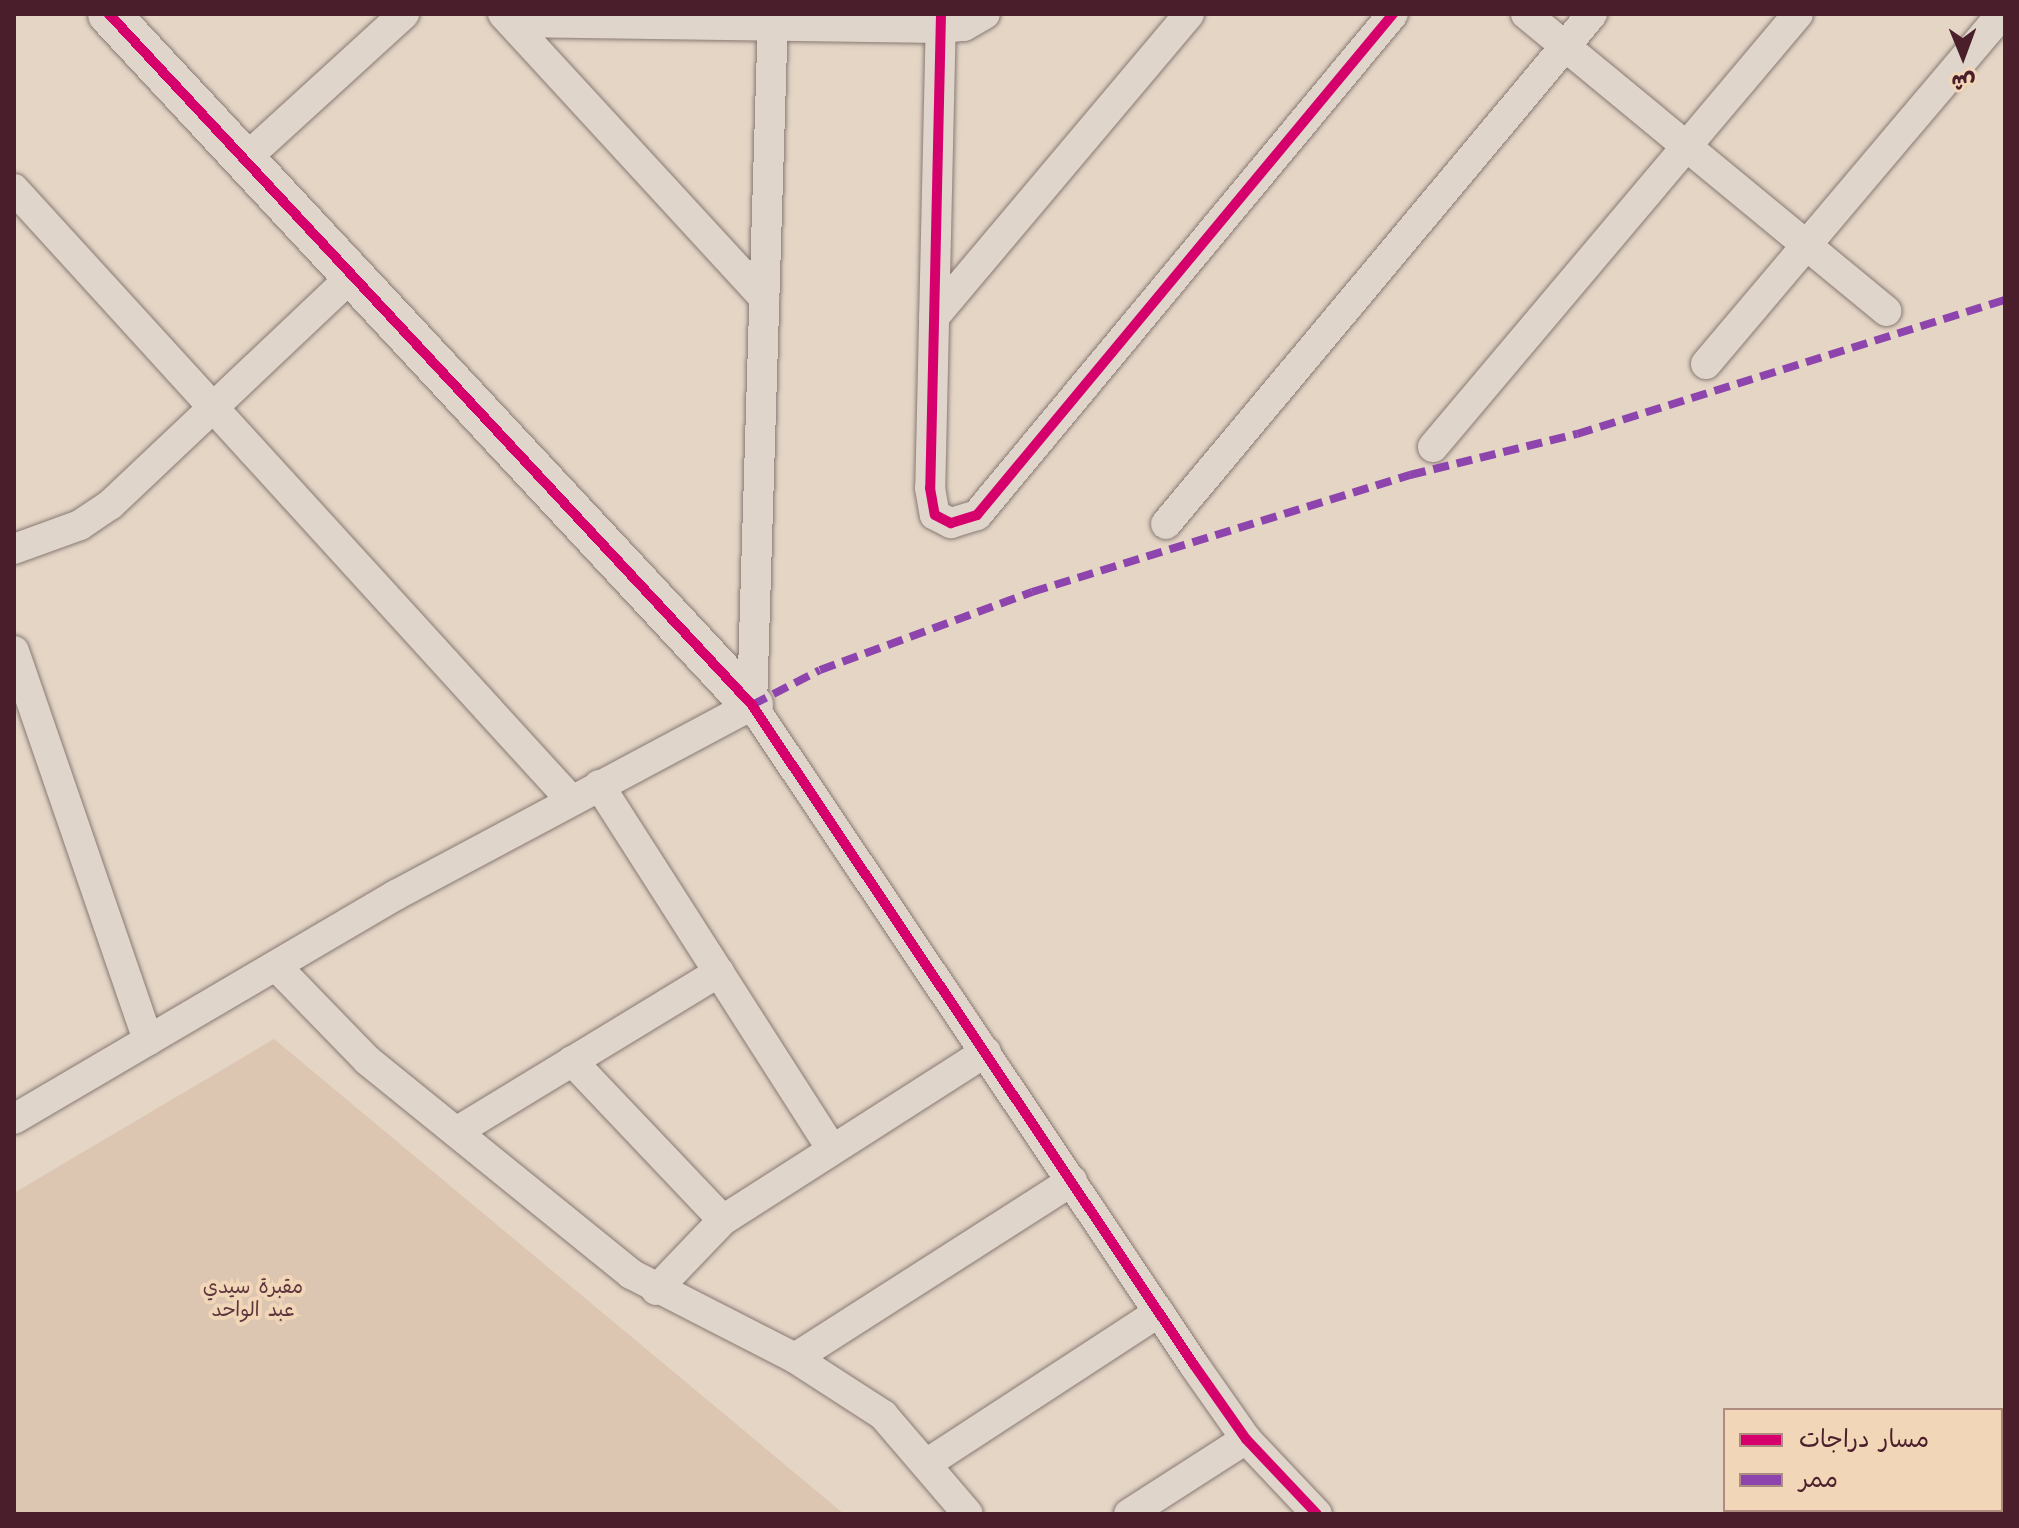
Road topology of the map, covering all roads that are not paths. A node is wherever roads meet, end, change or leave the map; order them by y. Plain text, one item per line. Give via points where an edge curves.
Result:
1 (109, 14) edge
2 (404, 14) edge
3 (985, 14) edge
4 (1189, 14) edge
5 (1393, 14) edge
6 (1526, 14) edge
7 (1592, 14) edge
8 (1798, 14) edge
9 (507, 18) edge
10 (2000, 18) edge
11 (609, 19) edge
12 (773, 20) edge
13 (941, 21) edge
14 (1565, 46) junction
15 (1686, 146) junction
16 (244, 160) junction
17 (14, 189) edge
18 (1806, 245) junction
19 (352, 276) junction
20 (764, 298) junction
21 (1886, 311) dead end
22 (934, 317) junction
23 (1706, 364) dead end
24 (214, 411) junction
25 (1433, 447) dead end
26 (1166, 524) dead end
27 (14, 549) edge
28 (14, 651) edge
29 (752, 705) junction
30 (599, 785) junction
31 (570, 799) junction
32 (277, 967) junction
33 (719, 972) junction
34 (148, 1041) junction
35 (986, 1052) junction
36 (572, 1061) junction
37 (14, 1119) edge
38 (456, 1132) junction
39 (832, 1149) junction
40 (1072, 1181) junction
41 (723, 1220) junction
42 (656, 1290) junction
43 (1159, 1312) junction
44 (795, 1358) junction
45 (1246, 1439) junction
46 (926, 1464) junction
47 (968, 1514) edge
48 (1129, 1514) edge
49 (1317, 1514) edge

1 - 16 street
2 - 16 street
3 - 13 street via 964,26
4 - 22 street
5 - 22 street via 977,515 960,523 943,520 931,504
6 - 14 street
7 - 14 street
8 - 15 street
9 - 11 street
9 - 20 street
10 - 18 street
11 - 12 street
12 - 13 street
12 - 20 street
13 - 22 street
14 - 15 street
14 - 26 street
15 - 18 street
15 - 25 street
16 - 19 street
17 - 24 street
18 - 21 street
18 - 23 street
19 - 24 street
19 - 29 street
20 - 29 street
24 - 27 street via 100,512 80,525
24 - 31 street
28 - 34 street
29 - 30 street
29 - 35 street
30 - 31 street
30 - 33 street
31 - 32 street
32 - 34 street
32 - 38 street via 367,1060
33 - 36 street
33 - 39 street
34 - 37 street
35 - 39 street
35 - 40 street
36 - 38 street
36 - 41 street
38 - 42 street
39 - 41 street
40 - 43 street
40 - 44 street
41 - 42 street
42 - 44 street
43 - 45 street
43 - 46 street
44 - 46 street via 883,1415
45 - 48 street
45 - 49 street
46 - 47 street

